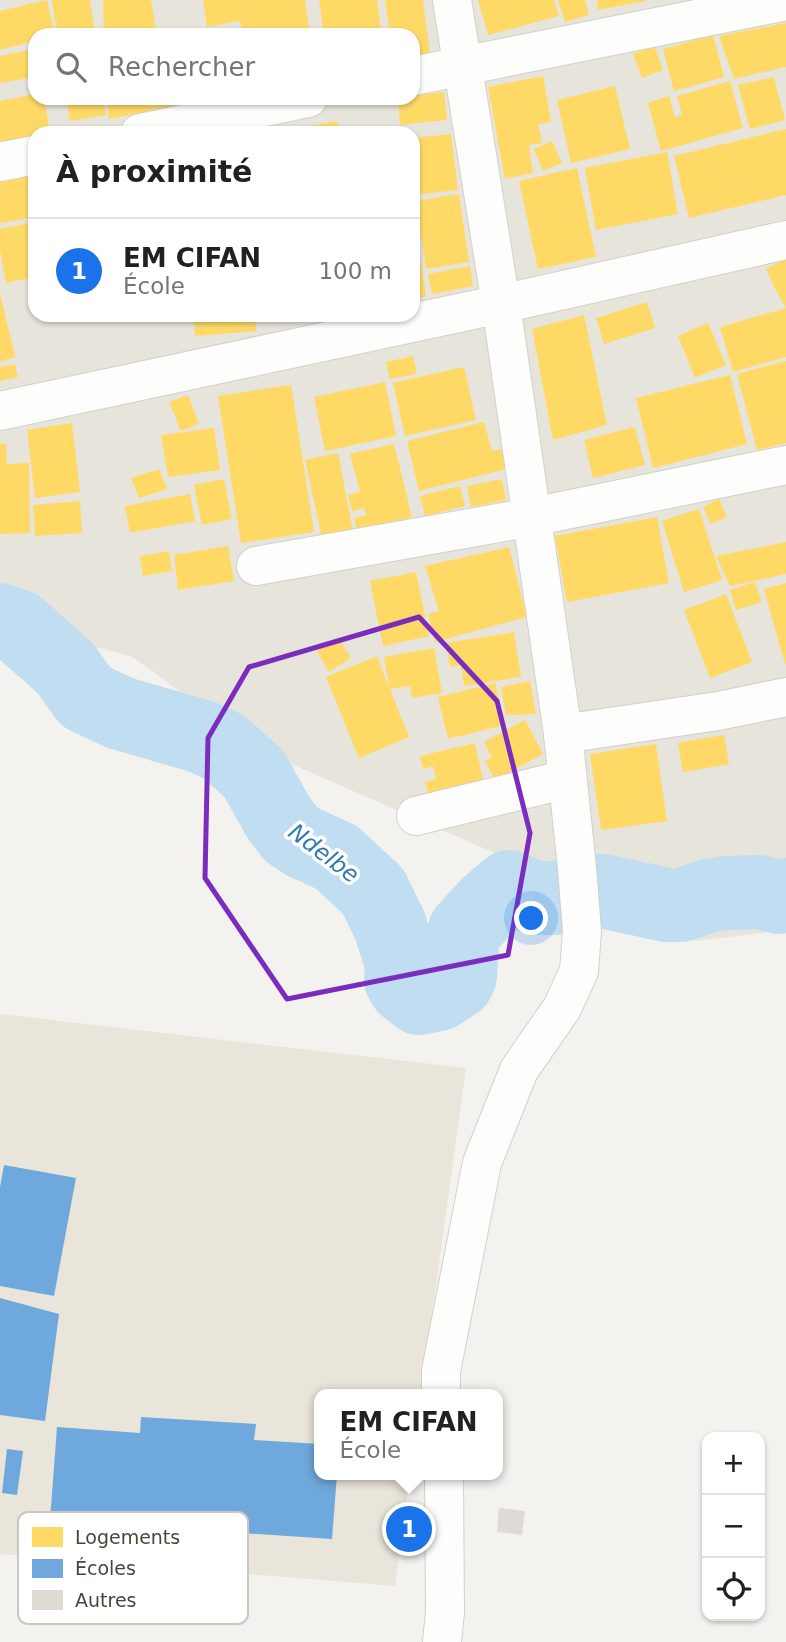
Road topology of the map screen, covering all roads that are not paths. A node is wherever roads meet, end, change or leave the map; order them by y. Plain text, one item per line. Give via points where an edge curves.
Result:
1 (452, 0) edge
2 (786, 1) edge
3 (463, 66) junction
4 (420, 75) edge
5 (274, 105) edge
6 (174, 126) edge
7 (28, 156) edge
8 (0, 162) edge
9 (786, 240) edge
10 (501, 304) junction
11 (420, 321) edge
12 (417, 322) edge
13 (0, 411) edge
14 (786, 465) edge
15 (532, 517) junction
16 (256, 566) dead end
17 (786, 697) edge
18 (563, 734) junction
19 (567, 779) junction
20 (416, 816) dead end
21 (440, 1389) edge
22 (444, 1480) edge
23 (442, 1642) edge

1 - 3 street
2 - 3 street
3 - 4 street
3 - 10 street
5 - 6 street
7 - 8 street
9 - 10 street
10 - 11 street
10 - 15 street
12 - 13 street
14 - 15 street
15 - 16 street
15 - 18 street
17 - 18 street
18 - 19 street
19 - 20 street
19 - 21 street via 582,932 579,971 562,1008 519,1070 482,1163
22 - 23 street

